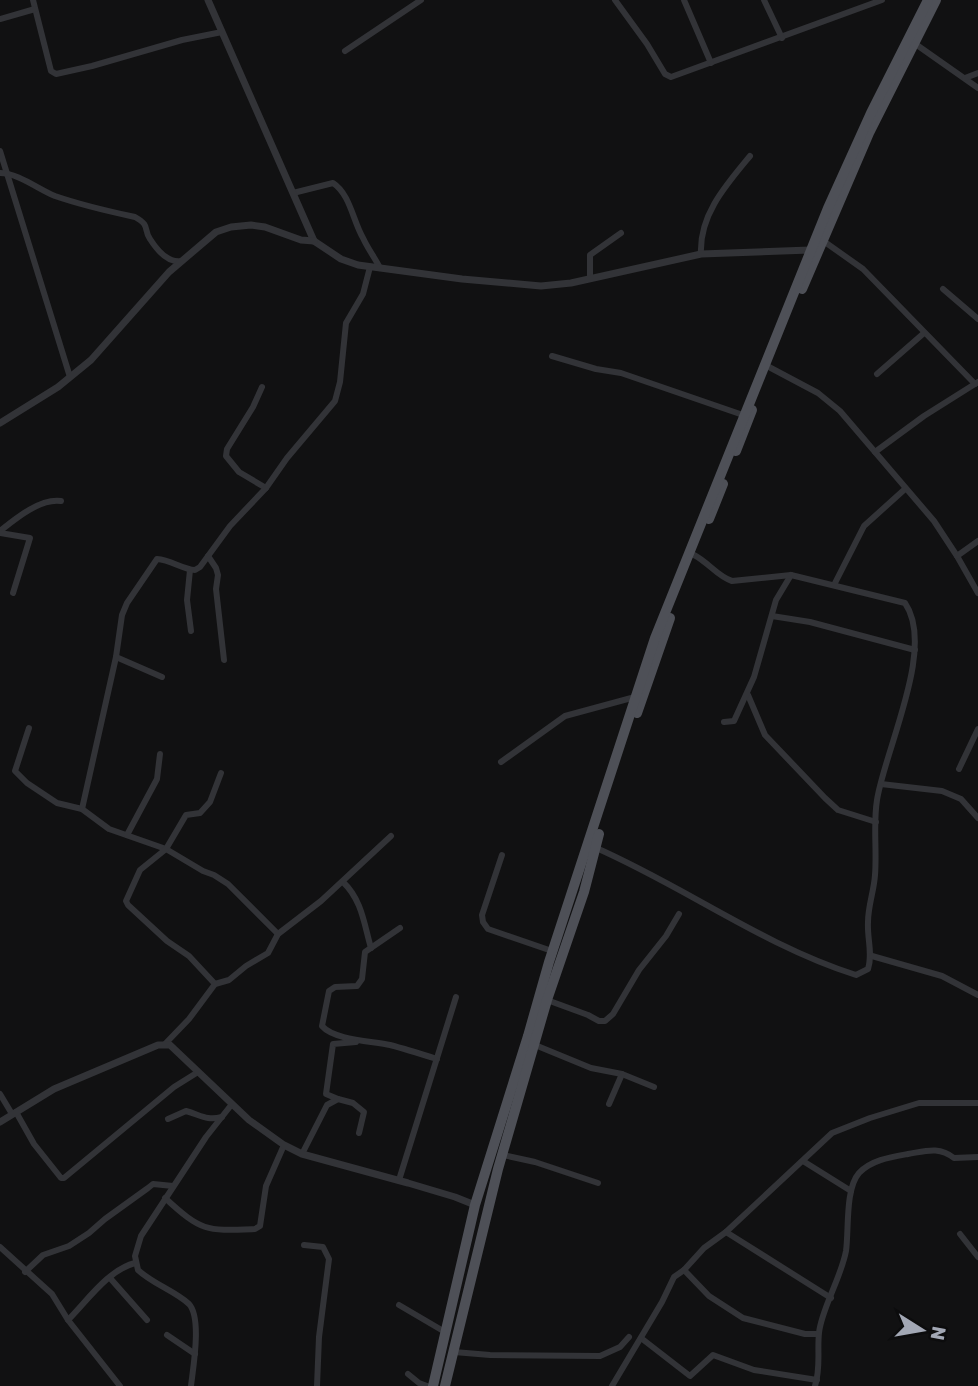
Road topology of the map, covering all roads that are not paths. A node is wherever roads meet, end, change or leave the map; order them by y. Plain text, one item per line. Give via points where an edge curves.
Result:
1 (33, 0) edge
2 (208, 0) edge
3 (421, 0) edge
4 (615, 0) edge
5 (684, 0) edge
6 (764, 0) edge
7 (882, 0) edge
8 (928, 0) edge
9 (936, 0) edge
10 (35, 9) junction
11 (0, 19) edge
12 (222, 32) junction
13 (782, 38) junction
14 (914, 43) junction
15 (345, 51) dead end
16 (711, 63) junction
17 (978, 73) edge
18 (965, 78) junction
19 (978, 88) edge
20 (0, 151) edge
21 (750, 156) dead end
22 (3, 173) edge
23 (293, 193) junction
24 (308, 228) junction
25 (621, 233) dead end
26 (301, 240) junction
27 (822, 240) junction
28 (314, 241) junction
29 (810, 250) junction
30 (701, 254) junction
31 (183, 261) junction
32 (370, 267) junction
33 (380, 268) junction
34 (590, 279) junction
35 (943, 289) dead end
36 (978, 319) edge
37 (924, 334) junction
38 (552, 356) dead end
39 (769, 367) junction
40 (877, 374) dead end
41 (70, 377) junction
42 (977, 383) edge
43 (262, 387) dead end
44 (743, 415) junction
45 (0, 423) edge
46 (875, 452) junction
47 (266, 488) junction
48 (905, 488) junction
49 (717, 492) junction
50 (61, 501) dead end
51 (0, 532) edge
52 (978, 541) edge
53 (694, 555) junction
54 (957, 555) junction
55 (208, 556) junction
56 (190, 570) junction
57 (791, 575) junction
58 (834, 585) junction
59 (13, 593) dead end
60 (978, 593) edge
61 (772, 616) junction
62 (191, 631) dead end
63 (915, 650) junction
64 (116, 657) junction
65 (224, 660) dead end
66 (162, 677) dead end
67 (748, 695) junction
68 (635, 697) junction
69 (724, 722) dead end
70 (29, 728) dead end
71 (978, 729) edge
72 (160, 754) dead end
73 (500, 762) dead end
74 (959, 769) dead end
75 (221, 774) dead end
76 (881, 784) junction
77 (82, 808) junction
78 (978, 818) edge
79 (876, 822) junction
80 (127, 835) junction
81 (391, 836) dead end
82 (592, 846) junction
83 (166, 849) junction
84 (502, 855) dead end
85 (343, 882) junction
86 (679, 914) dead end
87 (400, 928) dead end
88 (278, 934) junction
89 (371, 948) junction
90 (552, 951) junction
91 (872, 956) junction
92 (215, 984) junction
93 (978, 995) edge
94 (456, 997) dead end
95 (547, 1000) junction
96 (362, 1041) junction
97 (165, 1044) junction
98 (535, 1045) junction
99 (437, 1059) junction
100 (198, 1072) junction
101 (622, 1074) junction
102 (654, 1087) dead end
103 (0, 1094) edge
104 (338, 1099) junction
105 (978, 1103) edge
106 (232, 1104) junction
107 (608, 1104) dead end
108 (14, 1113) junction
109 (222, 1117) junction
110 (168, 1119) dead end
111 (0, 1122) edge
112 (359, 1133) dead end
113 (284, 1145) junction
114 (302, 1154) junction
115 (503, 1155) junction
116 (978, 1157) edge
117 (803, 1161) junction
118 (399, 1180) junction
119 (598, 1183) dead end
120 (173, 1186) junction
121 (851, 1191) junction
122 (165, 1198) junction
123 (475, 1205) junction
124 (726, 1232) junction
125 (960, 1234) dead end
126 (304, 1245) dead end
127 (0, 1247) edge
128 (978, 1257) edge
129 (135, 1264) junction
130 (684, 1270) junction
131 (25, 1272) junction
132 (110, 1278) junction
133 (831, 1298) junction
134 (399, 1306) dead end
135 (68, 1320) junction
136 (148, 1320) dead end
137 (445, 1332) junction
138 (818, 1334) junction
139 (167, 1335) dead end
140 (629, 1336) dead end
141 (641, 1338) junction
142 (454, 1352) junction
143 (195, 1354) junction
144 (408, 1374) dead end
145 (816, 1383) edge
146 (120, 1386) edge
147 (191, 1386) edge
148 (317, 1386) edge
149 (427, 1386) edge
150 (433, 1386) edge
151 (445, 1386) edge
152 (612, 1386) edge

1 - 10 street
2 - 12 street
3 - 15 street
4 - 16 street via 667,77
5 - 16 street
6 - 13 street
7 - 13 street
8 - 29 main road
9 - 14 main road
10 - 11 street
10 - 12 street via 51,71 56,74
12 - 23 street
13 - 16 street
14 - 18 street
14 - 27 main road
17 - 18 street
18 - 19 street
20 - 22 street
21 - 30 street via 713,206 700,240
22 - 31 street via 80,205 135,217 164,257
22 - 41 street
23 - 24 street
23 - 33 street via 336,184
24 - 26 street
24 - 28 street
25 - 34 street via 590,255
26 - 28 street
26 - 31 street via 265,227 231,227 216,232
27 - 37 street via 863,269
27 - 39 main road
28 - 32 street via 341,259
29 - 30 street
29 - 44 main road
30 - 34 street
31 - 41 street
32 - 33 street
32 - 47 street via 363,294 346,323 335,401
33 - 34 street via 517,285
35 - 36 street
37 - 40 street
37 - 42 street
38 - 44 street via 621,373
39 - 46 street via 830,402
39 - 49 main road
41 - 45 street
42 - 46 street
43 - 47 street via 226,456 239,472
44 - 49 main road
46 - 48 street
47 - 55 street
48 - 54 street
48 - 58 street via 864,526
49 - 53 main road
49 - 68 main road
50 - 51 street via 42,504
51 - 59 street via 30,538
52 - 54 street
53 - 57 street via 732,581
53 - 82 main road
54 - 60 street
55 - 56 street
55 - 65 street via 218,575
56 - 62 street
56 - 64 street via 163,560 153,563 122,615
57 - 58 street
57 - 61 street
58 - 63 street via 905,603 913,621
61 - 63 street
61 - 67 street
63 - 76 street
64 - 66 street
64 - 77 street
67 - 69 street via 734,720
67 - 79 street via 765,735 825,798 838,810
68 - 73 street via 565,716
68 - 82 main road
70 - 77 street via 17,773 57,803
71 - 74 street
72 - 80 street via 157,779
75 - 83 street via 210,802 200,813 186,815
76 - 78 street via 942,791 961,799
76 - 79 street
77 - 80 street via 110,829
79 - 91 street via 875,881 867,930
80 - 83 street
81 - 85 street
82 - 90 main road
82 - 91 street via 808,958 856,975 868,970
82 - 95 main road via 584,892
83 - 88 street via 229,884
83 - 92 street via 140,870 128,905
84 - 90 street via 483,922 488,929
85 - 88 street
85 - 89 street via 359,902
86 - 95 street via 605,1021
87 - 89 street
88 - 92 street via 268,953 229,980
89 - 96 street via 365,952 360,983 329,991 322,1026
90 - 123 main road
91 - 93 street via 942,976
92 - 97 street
94 - 99 street
95 - 98 main road
96 - 99 street
96 - 104 street via 333,1044 326,1094
97 - 100 street
97 - 108 street via 54,1089
98 - 101 street via 591,1068
98 - 115 main road
99 - 118 street
100 - 106 street
100 - 108 street via 64,1178
101 - 102 street
101 - 107 street
103 - 108 street
104 - 112 street via 364,1112
104 - 114 street via 327,1105
105 - 117 street via 919,1103 881,1114 832,1133
106 - 109 street
106 - 113 street
108 - 111 street
109 - 110 street via 210,1120 186,1111
109 - 120 street
113 - 114 street
113 - 122 street via 266,1186 260,1226 255,1229 208,1230
114 - 118 street
115 - 119 street
115 - 142 main road
116 - 121 street via 954,1158 945,1150 935,1150 884,1159 857,1175
117 - 121 street
117 - 124 street
118 - 123 street
120 - 122 street
120 - 131 street via 153,1185 69,1246 43,1255
121 - 133 street via 845,1254
122 - 129 street via 141,1236
123 - 137 main road
124 - 130 street
124 - 133 street
125 - 128 street
126 - 148 street via 323,1247 329,1259
127 - 131 street
129 - 132 street
129 - 143 street via 143,1275 193,1309
130 - 138 street via 709,1296 743,1318
130 - 141 street via 674,1277
131 - 135 street via 52,1294
132 - 135 street
132 - 136 street
133 - 138 street
134 - 137 street
135 - 146 street
137 - 150 main road
138 - 145 street
139 - 143 street
140 - 142 street via 620,1347 600,1356
141 - 145 street via 690,1376 713,1355 754,1370
141 - 152 street
142 - 151 main road
143 - 147 street
144 - 149 street

